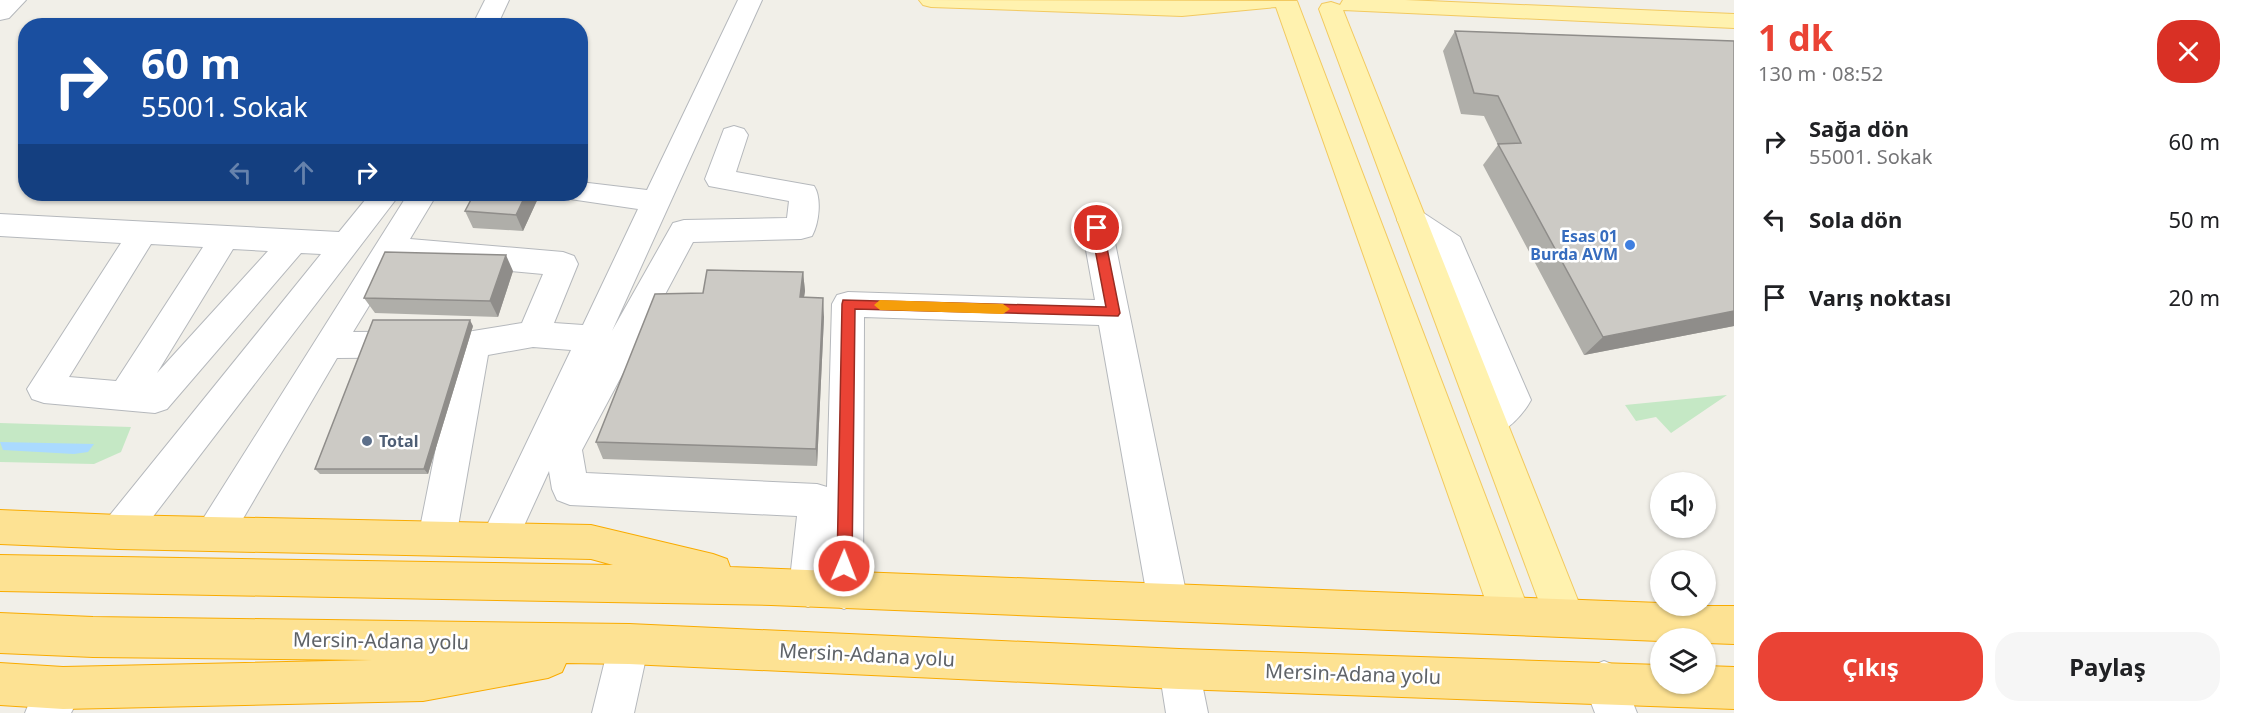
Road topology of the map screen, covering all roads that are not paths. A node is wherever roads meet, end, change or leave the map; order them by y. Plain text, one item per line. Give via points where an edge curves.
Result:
1 (14, 0) edge
2 (497, 0) edge
3 (750, 0) edge
4 (931, 0) edge
5 (1275, 2) edge
6 (1349, 5) edge
7 (0, 13) edge
8 (488, 18) edge
9 (1734, 21) edge
10 (734, 135) dead end
11 (588, 193) edge
12 (380, 201) edge
13 (418, 201) edge
14 (656, 201) junction
15 (1412, 220) joint
16 (0, 225) edge
17 (1097, 228) dead end
18 (143, 233) junction
19 (225, 237) junction
20 (294, 241) junction
21 (346, 244) junction
22 (388, 248) junction
23 (1113, 313) junction
24 (533, 334) junction
25 (592, 339) junction
26 (473, 344) junction
27 (328, 345) junction
28 (125, 396) junction
29 (1489, 421) joint
30 (0, 527) edge
31 (119, 532) junction
32 (214, 534) junction
33 (437, 538) junction
34 (499, 540) junction
35 (0, 573) edge
36 (771, 586) junction
37 (826, 589) junction
38 (1168, 602) junction
39 (1510, 616) junction
40 (1565, 618) junction
41 (1734, 625) edge
42 (0, 633) edge
43 (629, 644) junction
44 (1179, 669) junction
45 (0, 684) edge
46 (1734, 687) edge
47 (1610, 697) edge
48 (54, 700) edge
49 (613, 713) edge
50 (1187, 713) edge

1 - 7 street
2 - 8 street
3 - 14 street
4 - 5 main road via 1182,9
5 - 6 main road via 1306,9
5 - 39 main road
6 - 9 main road
6 - 15 main road
10 - 37 street via 719,179 804,193 801,228 684,231 564,449 570,489 817,500
11 - 14 street
12 - 21 street
13 - 22 street
14 - 25 street
15 - 29 street via 1449,245 1514,400
16 - 18 street
17 - 23 street
18 - 19 street
18 - 28 street via 44,388
19 - 20 street
19 - 28 street
20 - 21 street
20 - 28 street via 155,399
21 - 31 street
22 - 24 street via 562,264
22 - 27 street
23 - 37 street via 848,304
23 - 38 street
24 - 25 street
24 - 26 street
25 - 34 street
26 - 27 street
26 - 33 street
27 - 32 street
29 - 40 main road
30 - 31 highway
31 - 32 highway
32 - 33 highway
33 - 34 highway
34 - 36 highway via 591,542
35 - 36 highway
36 - 37 highway
37 - 38 highway
38 - 39 highway
39 - 40 highway
40 - 41 highway
42 - 43 highway, Mersin-Adana yolu
43 - 44 highway, Mersin-Adana yolu
43 - 48 highway via 423,680
43 - 49 street
44 - 47 highway, Mersin-Adana yolu
44 - 50 street
45 - 48 highway
46 - 47 highway, Mersin-Adana yolu

